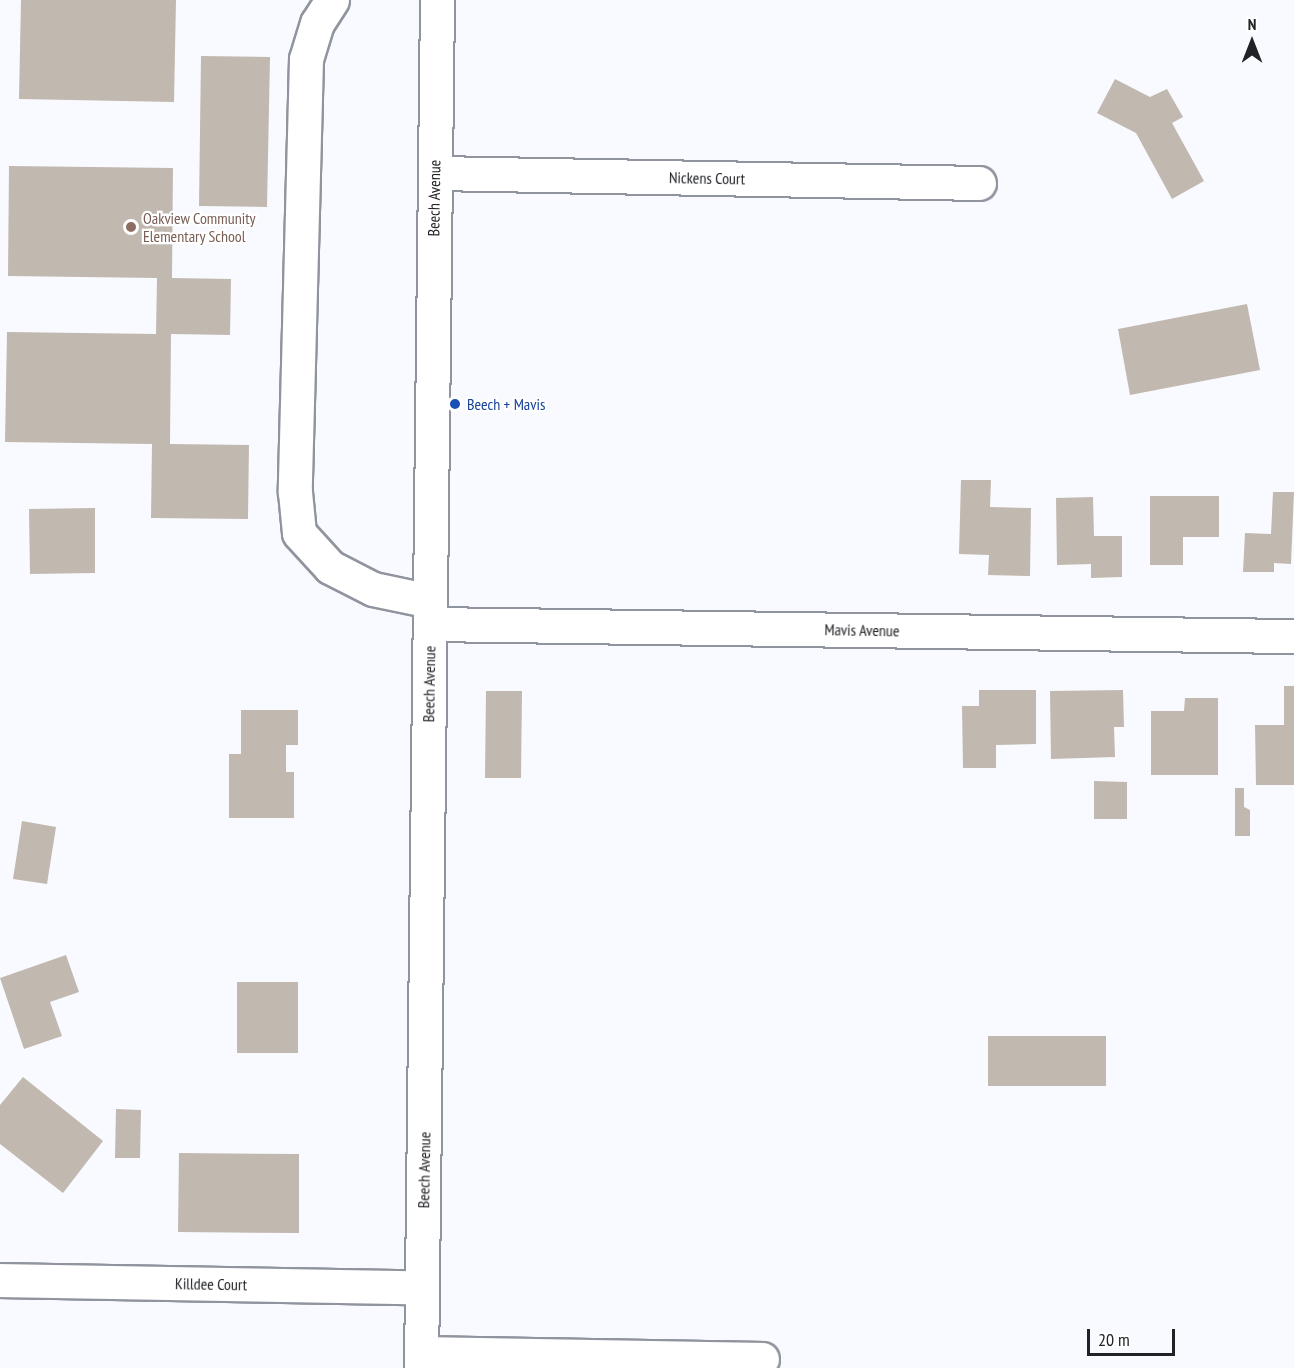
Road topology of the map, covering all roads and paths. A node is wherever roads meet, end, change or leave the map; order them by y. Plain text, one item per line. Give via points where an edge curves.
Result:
1 (332, 0) edge
2 (437, 0) edge
3 (435, 173) junction
4 (979, 183) dead end
5 (430, 613) junction
6 (1294, 636) edge
7 (0, 1280) edge
8 (422, 1287) junction
9 (762, 1359) dead end
10 (421, 1361) edge

1 - 5 street, Mavis Avenue via 317,23 306,59 295,492 300,533 330,567
2 - 3 street, Beech Avenue
3 - 4 street, Nickens Court
3 - 5 street, Beech Avenue
5 - 6 street, Mavis Avenue
5 - 8 street, Beech Avenue
7 - 8 street, Killdee Court
8 - 10 street, Beech Avenue
9 - 10 street

